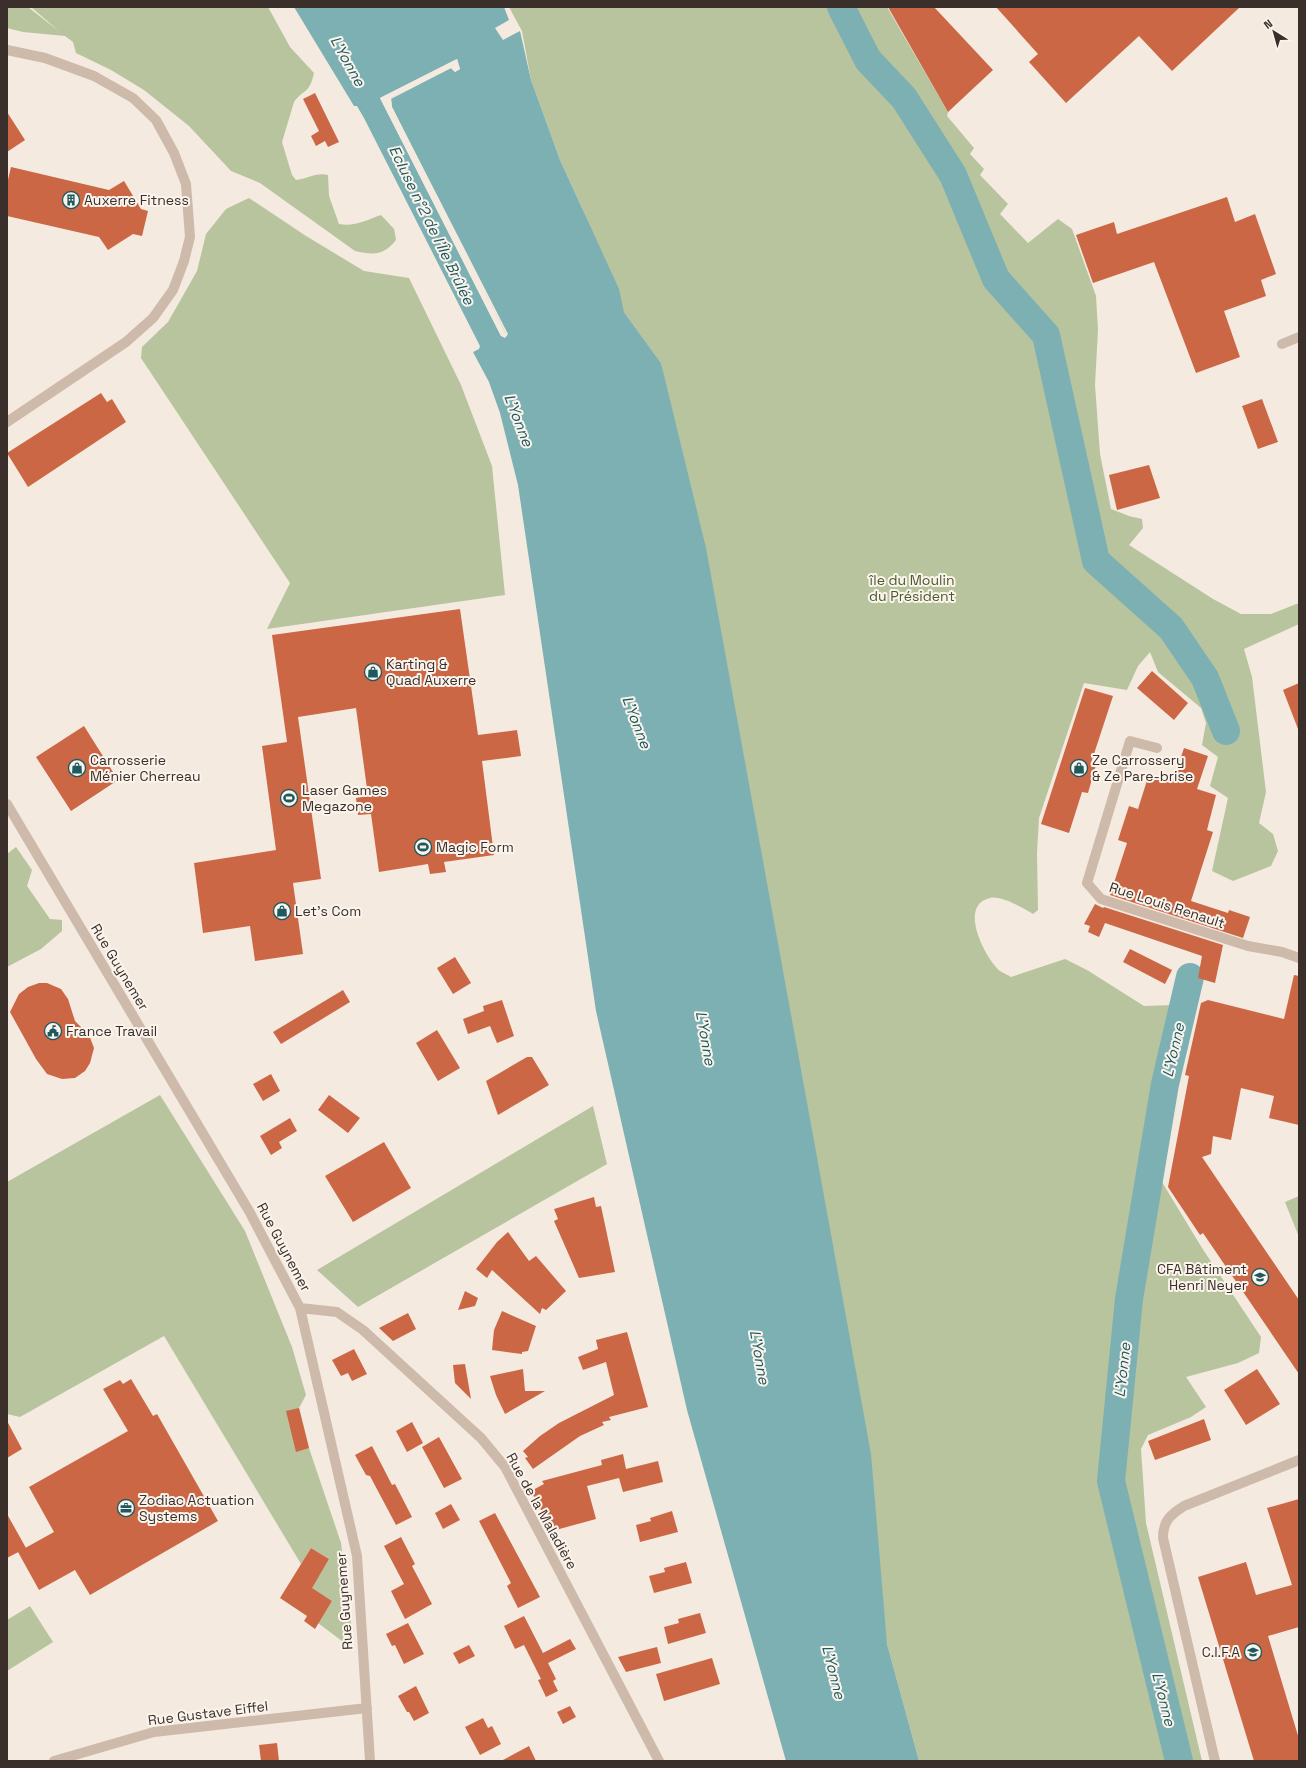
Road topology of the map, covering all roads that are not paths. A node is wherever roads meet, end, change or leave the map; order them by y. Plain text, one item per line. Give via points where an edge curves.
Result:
1 (7, 50) edge
2 (1299, 337) edge
3 (1282, 344) dead end
4 (7, 422) edge
5 (1157, 748) dead end
6 (7, 804) edge
7 (1299, 958) edge
8 (300, 1308) junction
9 (1299, 1460) edge
10 (367, 1708) junction
11 (54, 1761) edge
12 (370, 1761) edge
13 (659, 1761) edge
14 (1215, 1761) edge

1 - 4 street via 45,58 94,76 133,98 156,120 174,153 186,184 190,237 173,290 153,318 126,342
2 - 3 street
5 - 7 street, Rue Louis Renault via 1130,741 1087,883 1101,899 1248,946
6 - 8 street, Rue Guynemer via 250,1211
8 - 10 street, Rue Guynemer via 357,1556
8 - 13 street, Rue de la Maladière via 337,1312 363,1330 481,1438 505,1467
9 - 14 street via 1197,1501 1171,1514 1165,1521 1163,1538
10 - 11 street, Rue Gustave Eiffel via 154,1732
10 - 12 street, Rue Guynemer

